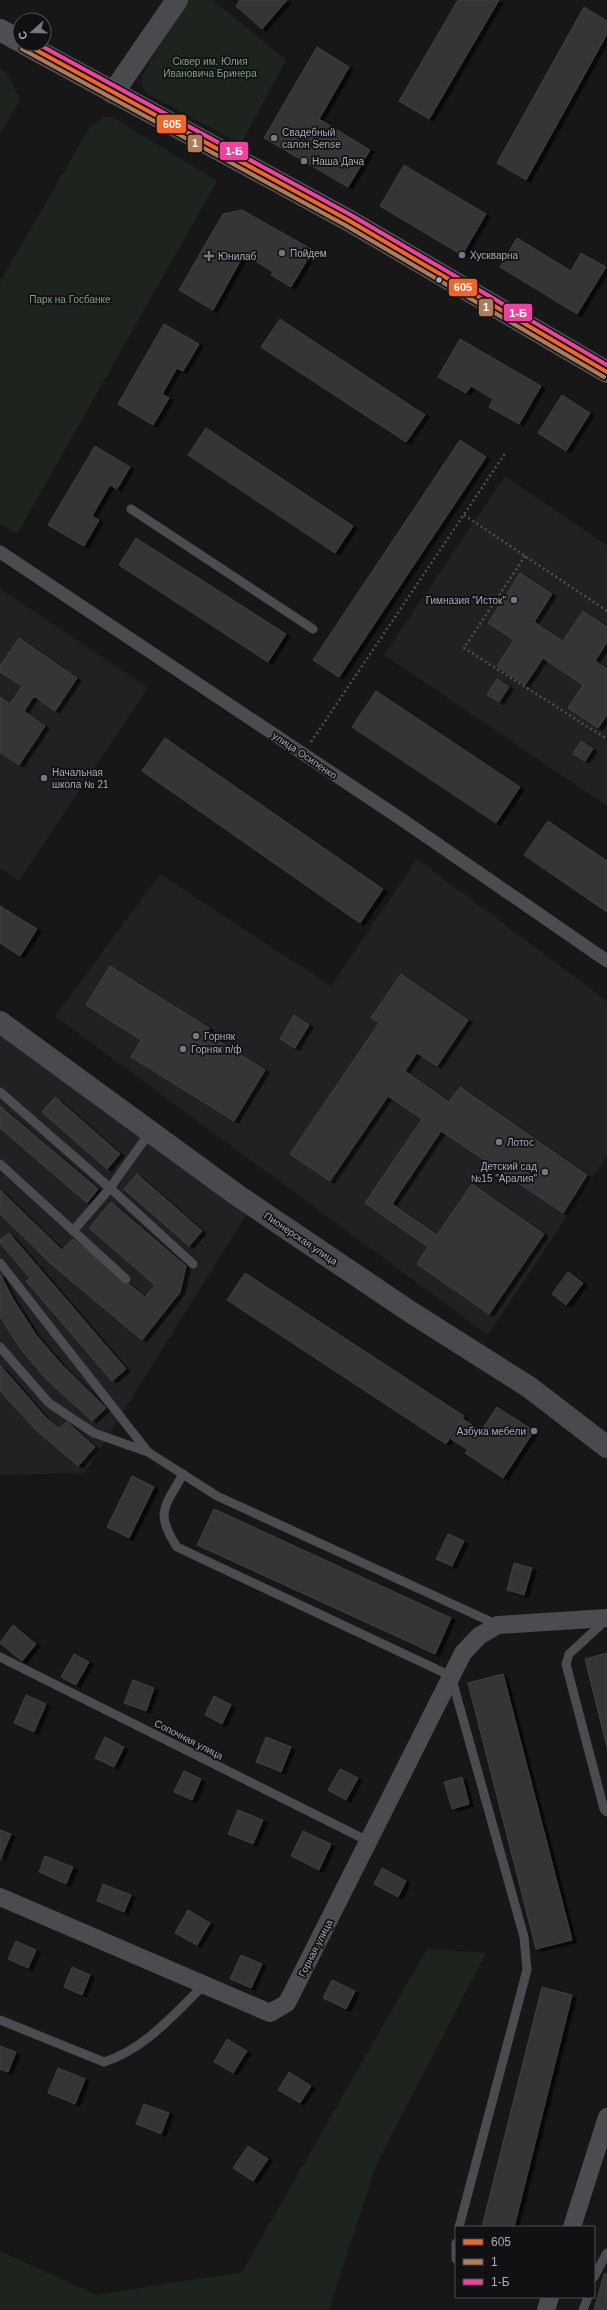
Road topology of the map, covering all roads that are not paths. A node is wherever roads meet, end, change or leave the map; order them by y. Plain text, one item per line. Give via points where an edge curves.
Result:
1 (177, 0) edge
2 (0, 30) edge
3 (12, 37) edge
4 (39, 52) edge
5 (113, 93) junction
6 (607, 372) edge
7 (131, 509) dead end
8 (0, 552) edge
9 (314, 629) dead end
10 (607, 961) edge
11 (0, 1022) edge
12 (0, 1092) edge
13 (150, 1132) junction
14 (0, 1164) edge
15 (110, 1188) junction
16 (73, 1231) junction
17 (0, 1263) edge
18 (193, 1264) dead end
19 (126, 1279) dead end
20 (0, 1348) edge
21 (607, 1447) edge
22 (148, 1452) junction
23 (183, 1474) junction
24 (607, 1618) edge
25 (498, 1625) junction
26 (0, 1657) edge
27 (451, 1676) junction
28 (607, 1812) edge
29 (368, 1841) junction
30 (0, 1897) edge
31 (204, 1984) junction
32 (0, 2020) edge
33 (607, 2118) edge
34 (459, 2226) edge
35 (572, 2226) edge
36 (607, 2253) edge
37 (595, 2275) edge
38 (550, 2298) edge
39 (588, 2298) edge
40 (546, 2310) edge
41 (584, 2310) edge

1 - 5 main road
2 - 3 main road
4 - 5 main road
5 - 6 main road via 348,220
7 - 9 lane
8 - 10 street, улица Осипенко
11 - 13 main road, Пионерская улица
12 - 15 lane
13 - 15 lane
13 - 21 main road, Пионерская улица via 237,1196 529,1388
14 - 16 lane
15 - 16 lane
15 - 18 lane
16 - 19 lane
17 - 22 lane
20 - 22 lane via 49,1403 94,1434
22 - 23 lane
23 - 25 lane via 217,1496
23 - 27 lane via 163,1510 166,1530 177,1547
24 - 25 street
24 - 28 lane via 569,1654 566,1664 604,1809
25 - 27 street, Горная улица via 479,1636 463,1653
26 - 29 lane, Сопочная улица
27 - 29 street, Горная улица
27 - 34 lane via 524,1937 527,1970
29 - 31 street, Горная улица via 287,2003 270,2013
30 - 31 street, Горная улица
31 - 32 lane via 137,2046 118,2058 104,2062
33 - 35 street
36 - 37 lane
38 - 40 street
39 - 41 lane

